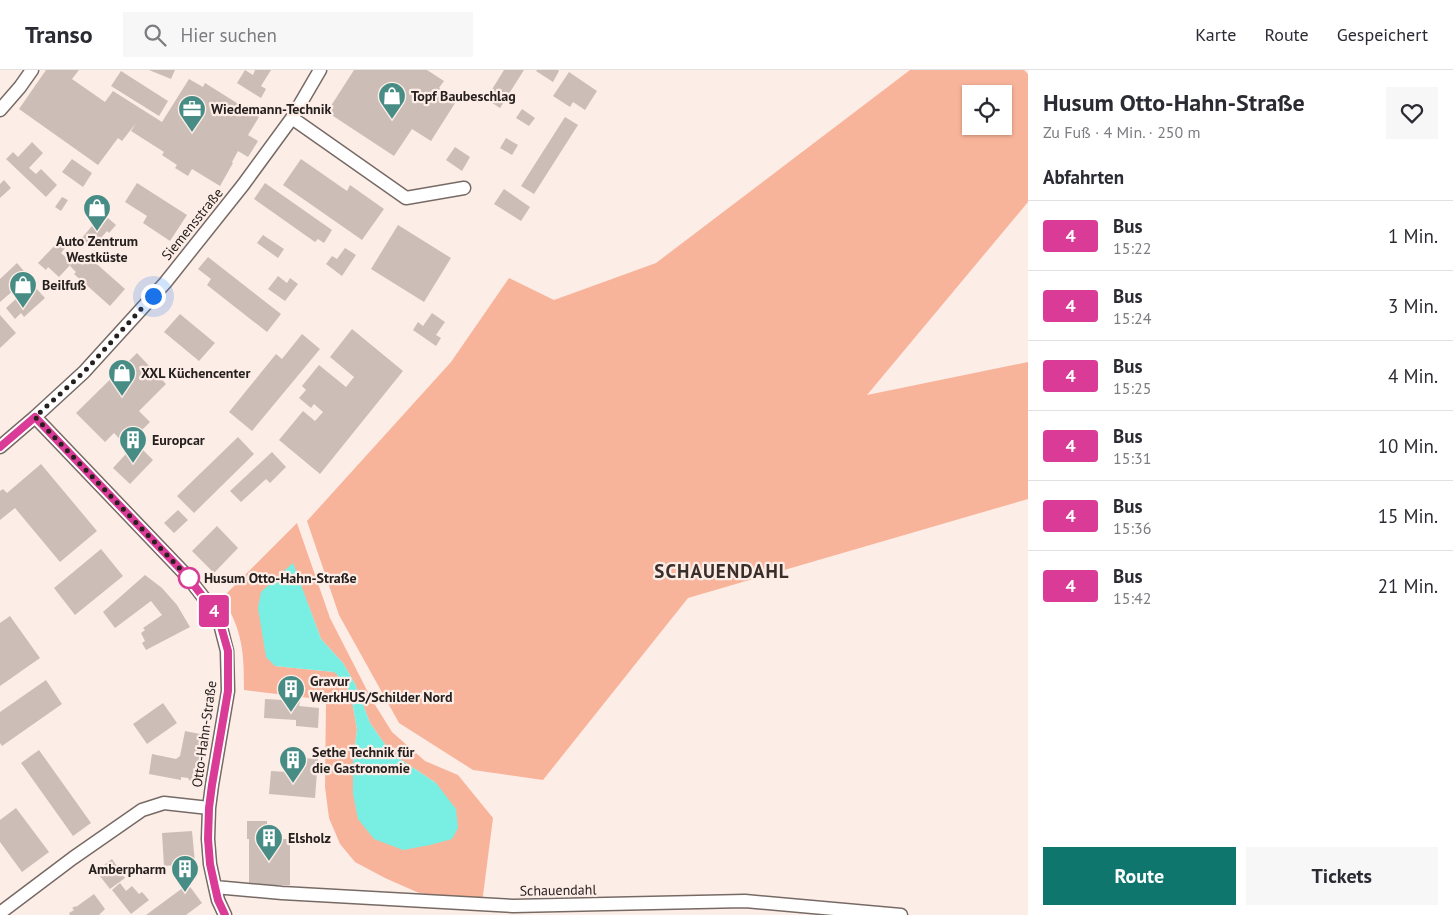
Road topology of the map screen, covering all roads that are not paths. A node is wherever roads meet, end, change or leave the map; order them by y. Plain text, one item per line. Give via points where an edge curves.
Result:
1 (32, 70) edge
2 (320, 70) edge
3 (0, 110) edge
4 (292, 118) junction
5 (464, 188) dead end
6 (35, 417) junction
7 (0, 447) edge
8 (209, 808) junction
9 (215, 887) junction
10 (0, 913) edge
11 (225, 915) edge
12 (901, 915) edge

1 - 3 street
2 - 4 street, Siemensstraße
4 - 5 street via 406,198
4 - 6 street, Siemensstraße via 165,283 84,372
6 - 7 street, Siemensstraße
6 - 8 street, Otto-Hahn-Straße via 186,575 218,616 228,651 228,691
8 - 9 street, Otto-Hahn-Straße via 208,839
8 - 10 street via 164,803 142,810
9 - 11 street, Otto-Hahn-Straße
9 - 12 street, Schauendahl via 282,894 513,906 745,901

